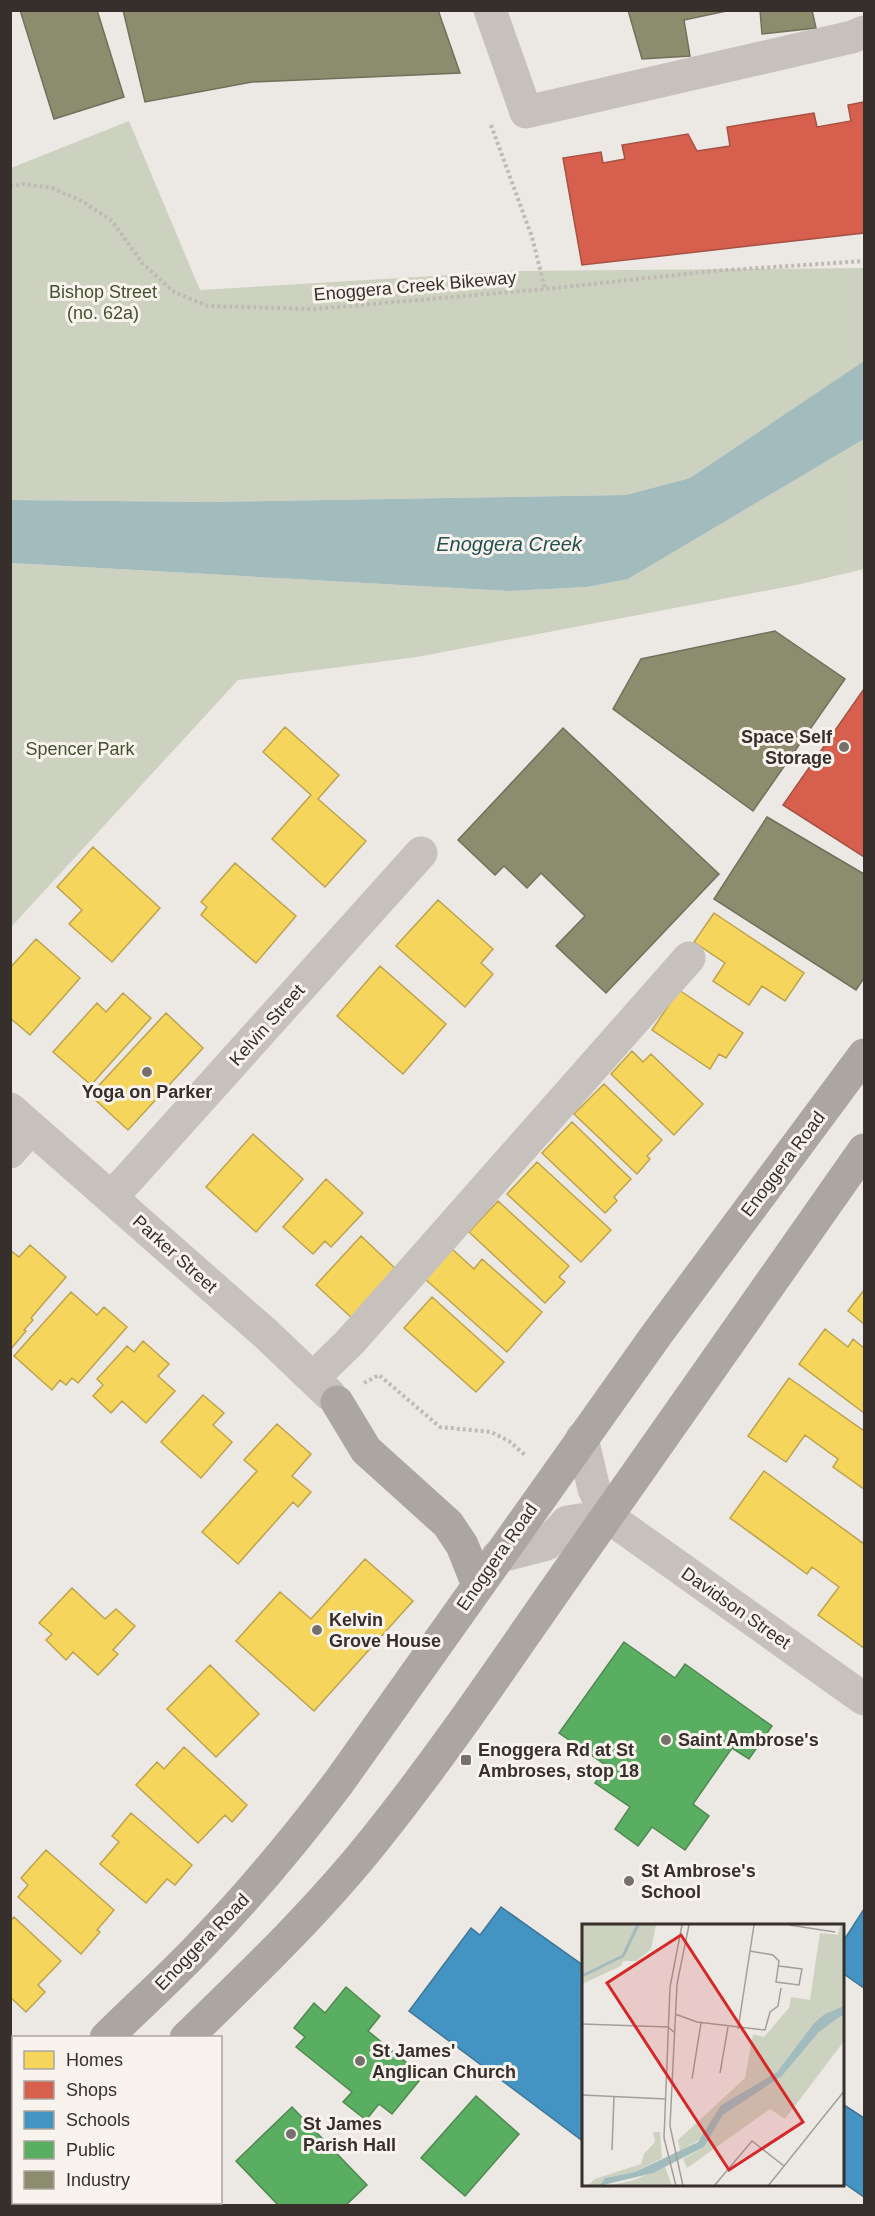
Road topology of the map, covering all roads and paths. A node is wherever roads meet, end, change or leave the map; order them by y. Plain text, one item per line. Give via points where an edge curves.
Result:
1 (490, 10) edge
2 (864, 32) edge
3 (488, 117) dead end
4 (10, 186) edge
5 (864, 261) edge
6 (545, 289) junction
7 (422, 853) dead end
8 (689, 958) dead end
9 (864, 1055) edge
10 (17, 1130) edge
11 (864, 1150) edge
12 (112, 1197) junction
13 (313, 1378) junction
14 (337, 1402) junction
15 (582, 1438) junction
16 (525, 1456) dead end
17 (607, 1516) junction
18 (497, 1557) junction
19 (478, 1585) junction
20 (864, 1699) edge
21 (106, 2036) edge
22 (187, 2036) edge

1 - 2 street via 526,112
3 - 6 path via 532,237
4 - 6 path, Enoggera Creek Bikeway via 52,188 82,201 112,221 143,264 174,292 208,306 314,309
5 - 6 path, Enoggera Creek Bikeway via 713,271
7 - 12 street, Kelvin Street
8 - 13 street via 350,1342
9 - 15 main road, Enoggera Road
10 - 12 street, Parker Street
11 - 17 main road
12 - 13 street, Parker Street
13 - 14 street, Parker Street
14 - 16 path via 380,1375 440,1427 491,1431
14 - 19 main road via 366,1450 457,1535
15 - 17 street, Davidson Street via 594,1489
15 - 18 main road, Enoggera Road
17 - 18 street via 567,1522 547,1544
17 - 20 street, Davidson Street
17 - 22 main road via 375,1839 315,1909
18 - 19 main road, Enoggera Road
19 - 21 main road, Enoggera Road via 339,1782 288,1847 200,1946

